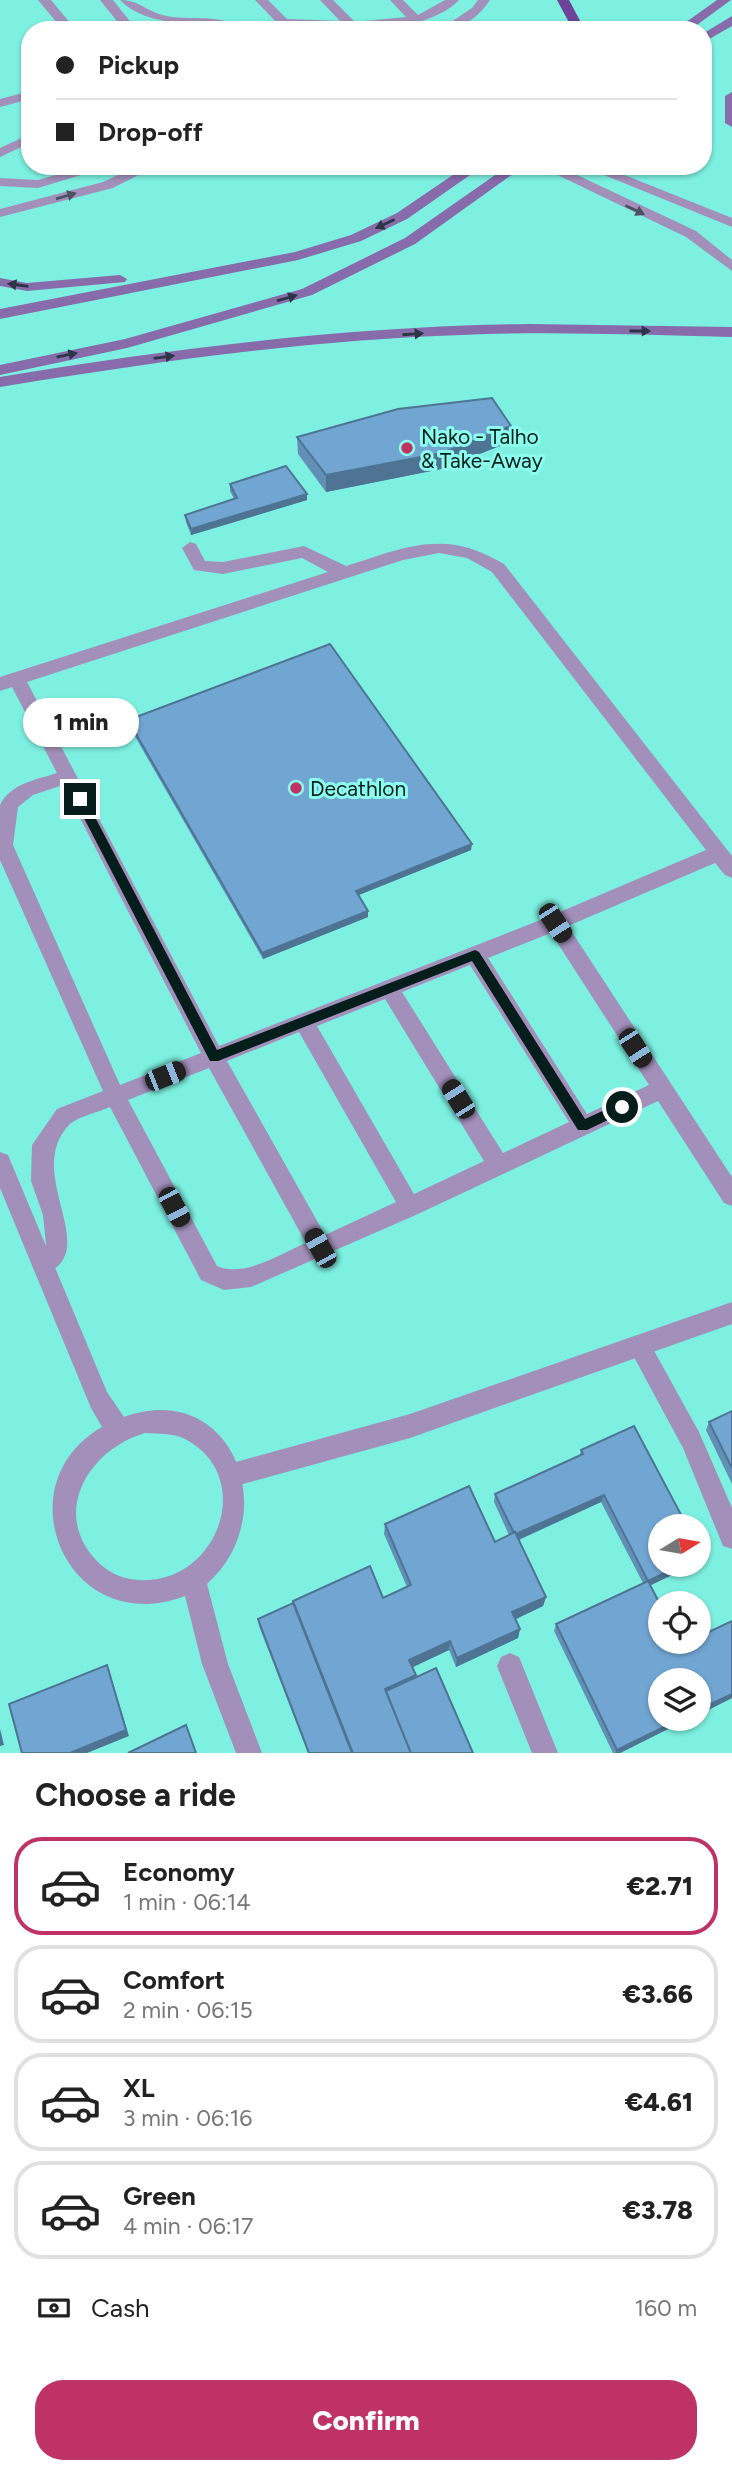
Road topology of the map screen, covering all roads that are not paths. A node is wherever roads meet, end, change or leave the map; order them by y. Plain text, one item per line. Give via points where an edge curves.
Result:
1 (44, 0) edge
2 (106, 0) edge
3 (126, 0) edge
4 (261, 0) edge
5 (326, 0) edge
6 (396, 0) edge
7 (453, 0) edge
8 (484, 0) edge
9 (564, 0) edge
10 (725, 0) edge
11 (416, 20) junction
12 (732, 20) edge
13 (62, 21) edge
14 (124, 21) edge
15 (187, 21) edge
16 (282, 21) edge
17 (346, 21) edge
18 (399, 21) edge
19 (460, 21) edge
20 (576, 21) edge
21 (694, 21) edge
22 (712, 33) edge
23 (732, 96) edge
24 (21, 97) edge
25 (0, 103) edge
26 (732, 123) edge
27 (21, 138) edge
28 (21, 141) edge
29 (0, 142) edge
30 (0, 153) edge
31 (71, 175) edge
32 (130, 175) edge
33 (462, 175) edge
34 (504, 175) edge
35 (565, 175) edge
36 (612, 175) edge
37 (0, 182) edge
38 (0, 213) edge
39 (732, 223) edge
40 (732, 267) edge
41 (206, 276) junction
42 (0, 282) edge
43 (0, 314) edge
44 (732, 332) edge
45 (0, 370) edge
46 (0, 382) edge
47 (190, 548) dead end
48 (345, 573) junction
49 (8, 681) edge
50 (68, 776) junction
51 (719, 853) junction
52 (732, 870) edge
53 (555, 923) junction
54 (475, 955) junction
55 (390, 988) junction
56 (304, 1022) junction
57 (214, 1057) junction
58 (662, 1089) junction
59 (115, 1096) junction
60 (583, 1126) junction
61 (0, 1161) edge
62 (499, 1166) junction
63 (732, 1196) edge
64 (410, 1207) junction
65 (320, 1248) junction
66 (43, 1265) junction
67 (732, 1313) edge
68 (639, 1346) junction
69 (118, 1430) junction
70 (232, 1475) junction
71 (732, 1537) edge
72 (193, 1579) junction
73 (510, 1666) dead end
74 (249, 1753) edge
75 (545, 1753) edge

1 - 13 street
2 - 14 street
3 - 15 street via 154,18
4 - 16 street
5 - 17 street
6 - 11 street
7 - 11 street
8 - 19 street via 476,12
9 - 20 highway
10 - 21 main road
11 - 18 street
12 - 22 main road
23 - 26 main road
24 - 25 street
27 - 29 street
28 - 30 street
31 - 37 street via 38,184
38 -> 32 street via 108,185
33 -> 41 main road via 402,216 356,238
45 -> 34 main road via 127,342 307,292 410,241
35 -> 40 street via 691,234
36 - 39 street
41 -> 42 main road via 189,269 27,287
41 - 43 main road
46 -> 44 main road via 268,344 450,331
47 - 48 lane via 200,566 223,568 304,552
48 - 49 street
48 - 51 street via 425,548 450,546 475,553 498,568
49 - 50 street
50 - 57 street
50 - 59 street via 16,794 7,803 2,817 3,845
51 - 52 street
51 - 53 street
53 - 54 street
53 - 58 street
54 - 55 street
54 - 60 street
55 - 56 street
55 - 62 street
56 - 57 street
56 - 64 street
57 - 59 street
57 - 65 street
58 - 60 street
58 - 63 street
59 - 65 street via 209,1273 224,1280 243,1280
59 - 66 street via 64,1116 43,1145 42,1181 54,1215 57,1247
60 - 62 street
61 - 66 street
62 - 64 street
64 - 65 street
66 - 69 street via 99,1400
67 - 68 street
68 - 70 street via 410,1426
68 - 71 street via 691,1440
69 - 70 street via 145,1422 173,1423 198,1433 218,1450
69 - 72 street via 95,1446 77,1467 66,1494 65,1522 72,1549 88,1571 110,1587 137,1594 166,1591
70 - 72 street via 235,1513 222,1550
72 - 74 street via 215,1664
73 - 75 street

